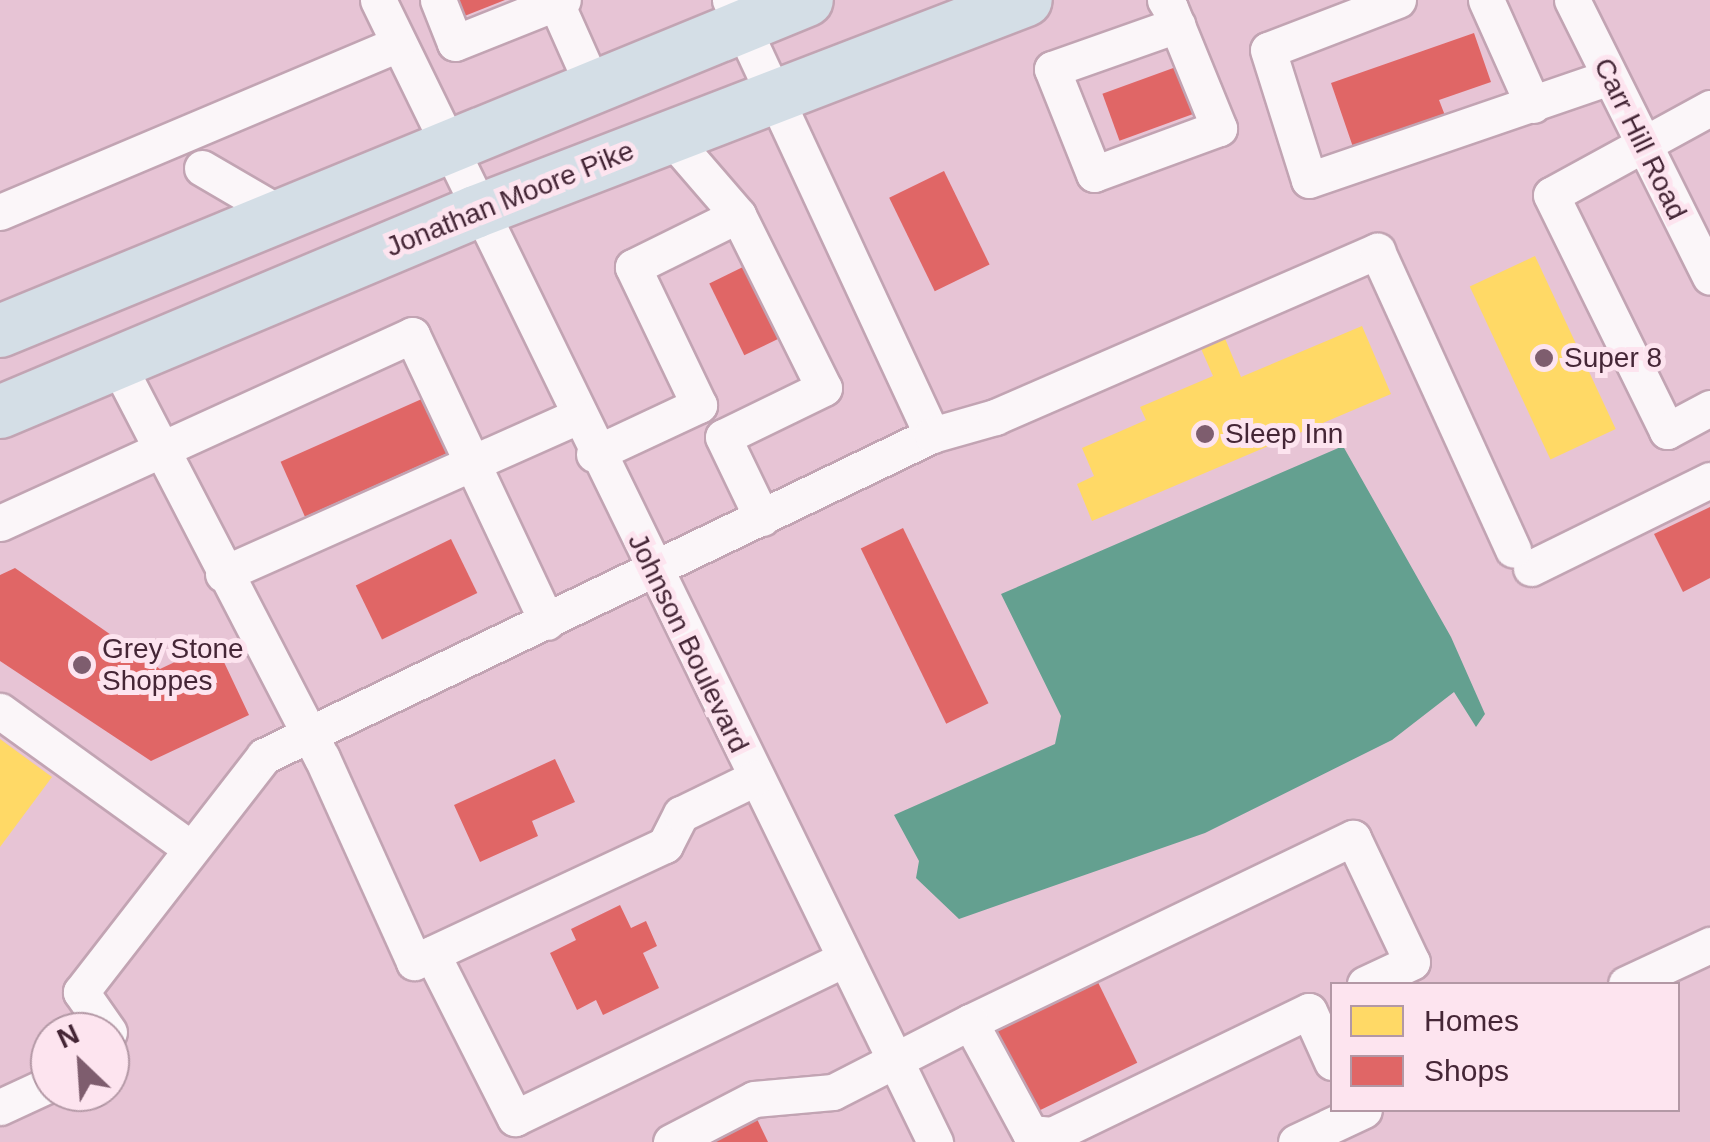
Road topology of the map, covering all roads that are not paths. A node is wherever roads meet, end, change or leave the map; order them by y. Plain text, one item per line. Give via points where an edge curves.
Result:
1 (378, 0) edge
2 (438, 0) edge
3 (807, 0) edge
4 (1026, 0) edge
5 (1398, 0) edge
6 (1486, 0) edge
7 (1572, 0) edge
8 (560, 2) edge
9 (736, 12) edge
10 (1171, 12) edge
11 (397, 44) junction
12 (1609, 77) junction
13 (592, 84) junction
14 (772, 93) junction
15 (1533, 105) junction
16 (1710, 108) edge
17 (668, 134) junction
18 (443, 143) junction
19 (1644, 150) junction
20 (202, 168) dead end
21 (0, 212) edge
22 (475, 212) junction
23 (278, 213) junction
24 (738, 215) junction
25 (1710, 277) edge
26 (0, 331) edge
27 (118, 363) junction
28 (699, 405) junction
29 (1710, 408) edge
30 (0, 412) edge
31 (576, 417) junction
32 (932, 435) junction
33 (724, 436) junction
34 (160, 449) junction
35 (594, 454) junction
36 (470, 462) junction
37 (1710, 480) edge
38 (762, 518) junction
39 (0, 524) edge
40 (223, 574) junction
41 (654, 574) junction
42 (547, 622) junction
43 (0, 710) edge
44 (302, 734) junction
45 (755, 778) junction
46 (187, 846) junction
47 (1710, 944) edge
48 (432, 954) junction
49 (844, 959) junction
50 (1369, 982) edge
51 (1630, 982) edge
52 (1321, 1006) edge
53 (96, 1012) edge
54 (970, 1022) junction
55 (1330, 1052) edge
56 (897, 1065) junction
57 (30, 1094) edge
58 (0, 1108) edge
59 (1361, 1119) edge
60 (671, 1142) edge
61 (935, 1142) edge
62 (1296, 1142) edge

1 - 11 street, Johnson Boulevard
2 - 8 street via 455,43
3 - 9 highway
4 - 14 highway, Jonathan Moore Pike
5 - 15 street via 1268,50 1310,180
6 - 15 street
7 - 12 street, Carr Hill Road
8 - 13 street
9 - 13 highway
9 - 14 street
10 - 10 street via 1219,128 1094,174 1052,69
11 - 18 street, Johnson Boulevard
11 - 21 street
12 - 15 street
12 - 19 street, Carr Hill Road
13 - 18 highway
14 - 17 highway, Jonathan Moore Pike
14 - 32 street
16 - 19 street
17 - 22 highway, Jonathan Moore Pike
17 - 24 street
18 - 22 street, Johnson Boulevard
18 - 23 highway
19 - 25 street, Carr Hill Road
19 - 29 street via 1552,194 1667,431
20 - 23 street
22 - 27 highway, Jonathan Moore Pike
22 - 31 street, Johnson Boulevard
23 - 26 highway
24 - 28 street via 633,267
24 - 33 street via 824,388
27 - 30 highway, Jonathan Moore Pike
27 - 34 street
28 - 33 street
28 - 35 street
31 - 35 street, Johnson Boulevard
31 - 36 street
32 - 37 street via 995,417 1377,250 1522,559
32 - 38 street
33 - 38 street
34 - 36 street via 412,336
34 - 39 street
34 - 40 street
35 - 41 street, Johnson Boulevard
36 - 40 street
36 - 42 street
38 - 41 street
40 - 44 street
41 - 42 street
41 - 45 street, Johnson Boulevard
42 - 44 street
43 - 46 street
44 - 46 street via 264,756
44 - 48 street via 322,758 414,962
45 - 48 street via 680,814 665,845
45 - 49 street, Johnson Boulevard
46 - 53 street via 82,992
47 - 51 street
48 - 49 street via 515,1118
49 - 56 street, Johnson Boulevard
50 - 54 street via 1412,962 1353,838
52 - 54 street via 1052,1135 1018,1124
52 - 55 street
54 - 56 street
56 - 60 street via 833,1092 754,1100
56 - 61 street, Johnson Boulevard
57 - 58 street
59 - 62 street

